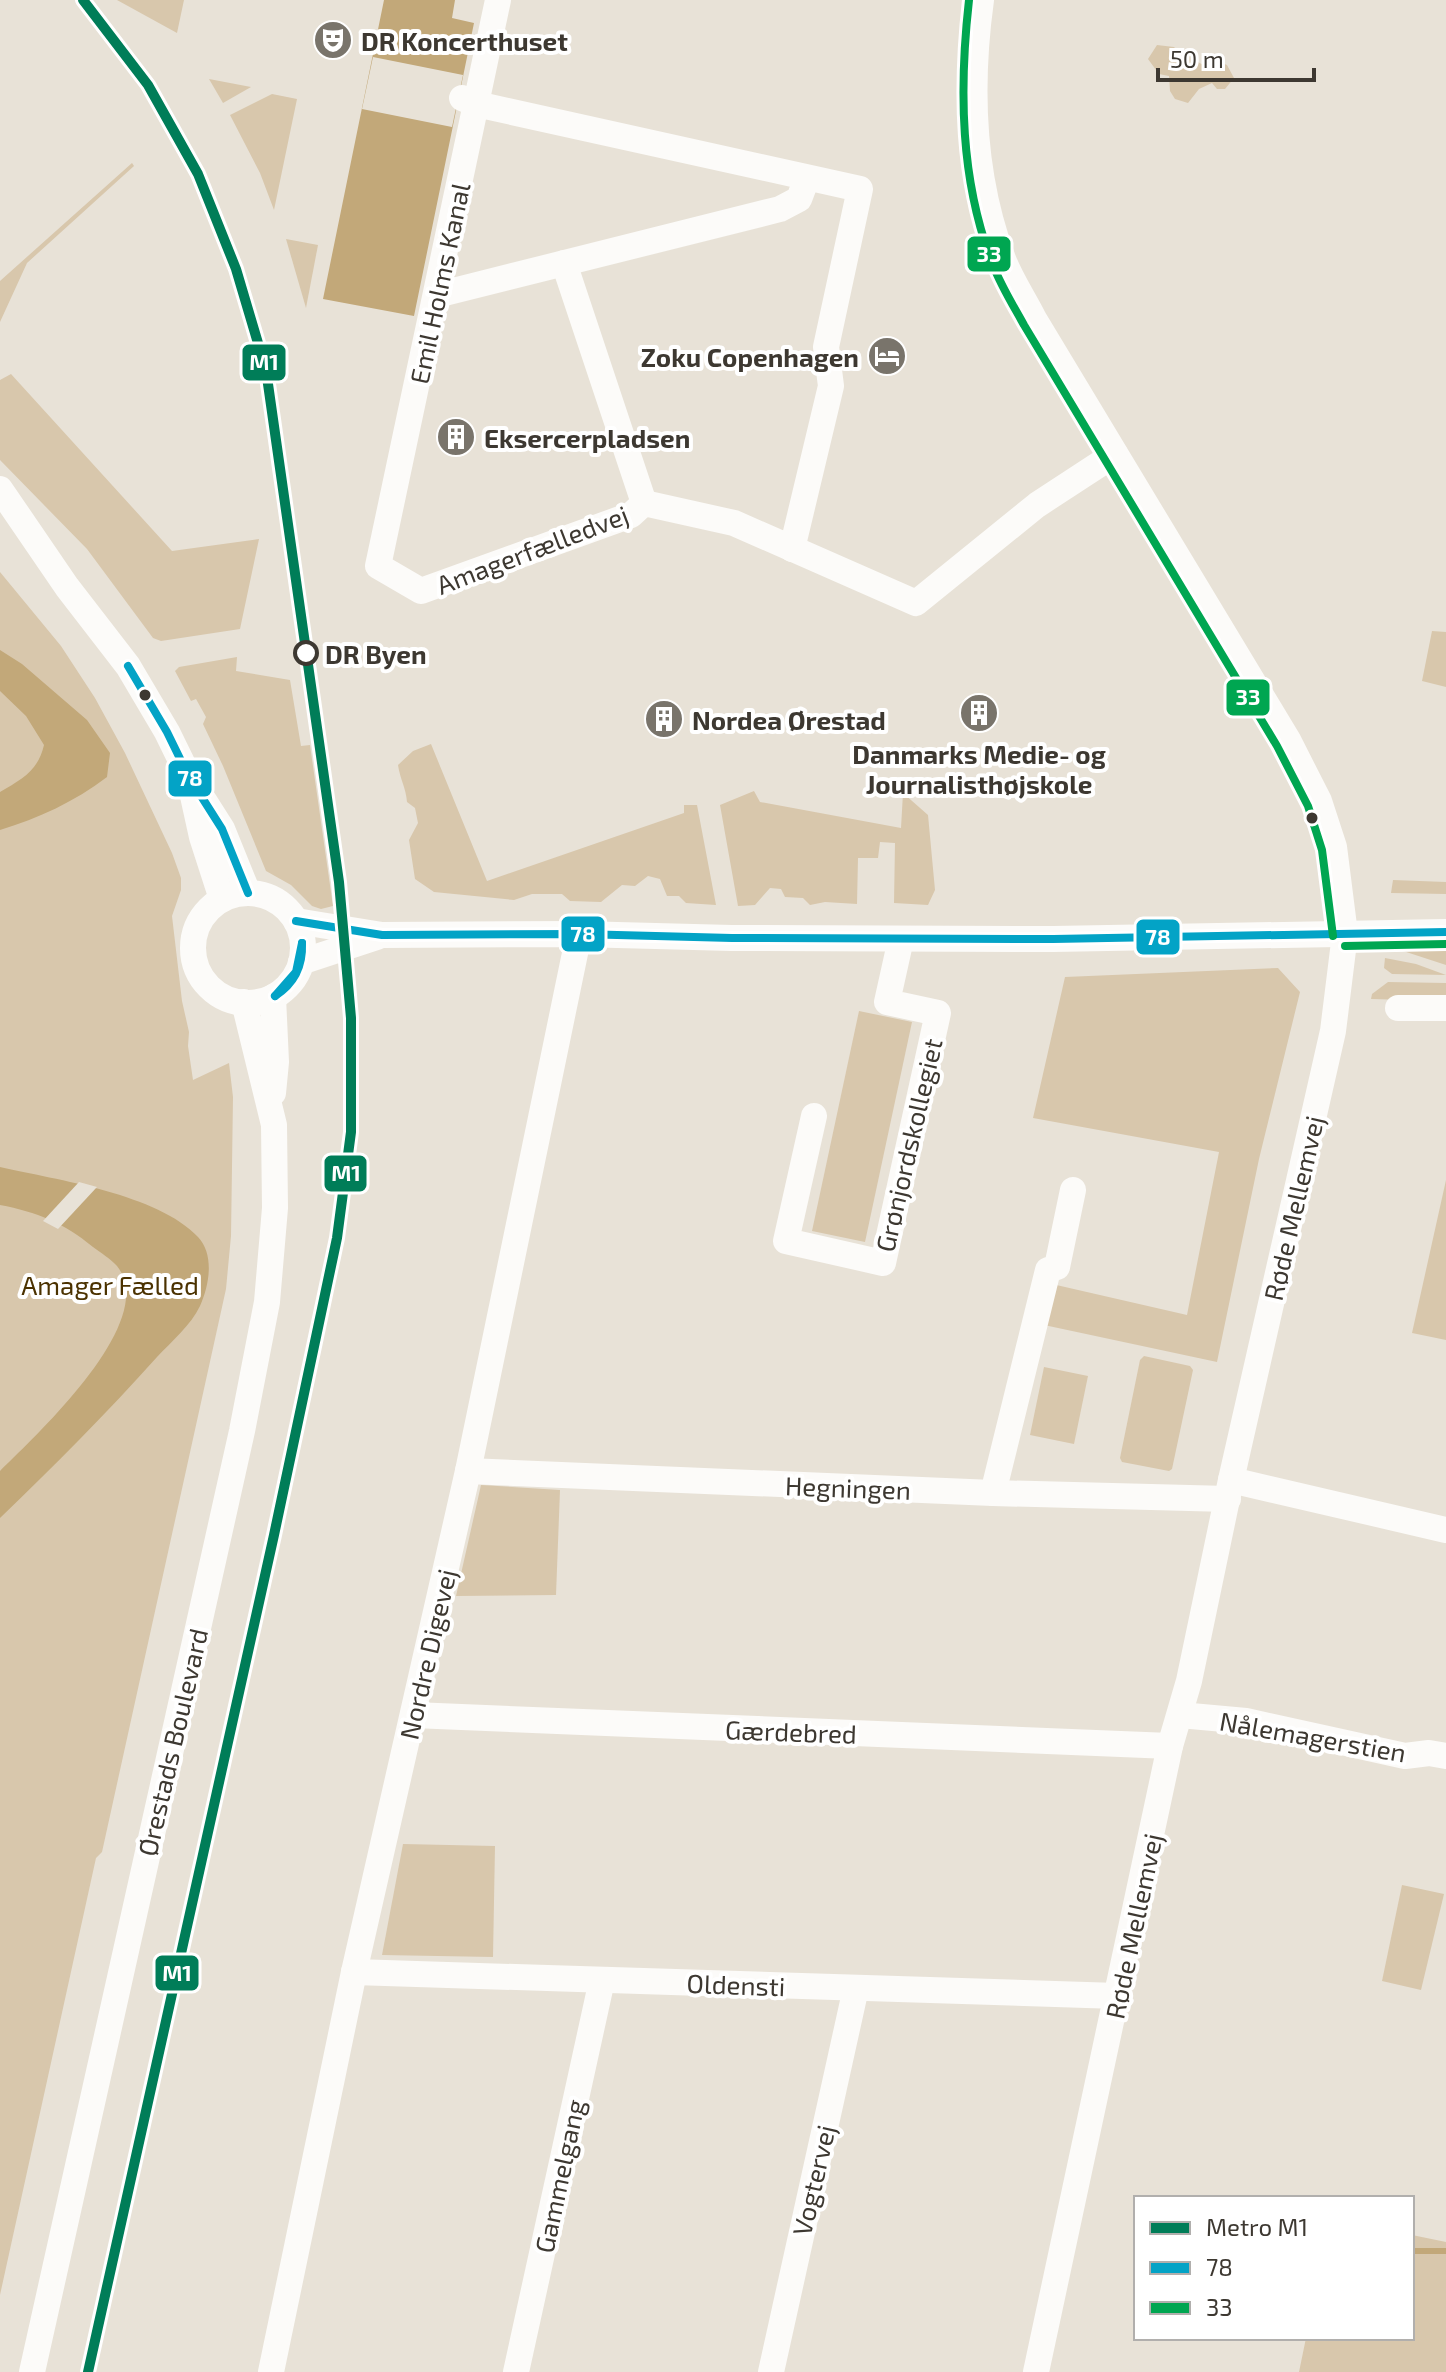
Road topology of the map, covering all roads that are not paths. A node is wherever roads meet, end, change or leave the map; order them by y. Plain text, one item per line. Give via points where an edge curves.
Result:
1 (498, 0) edge
2 (981, 0) edge
3 (469, 101) junction
4 (807, 178) junction
5 (564, 263) junction
6 (437, 295) junction
7 (1115, 454) junction
8 (0, 489) edge
9 (644, 503) junction
10 (0, 523) edge
11 (792, 549) junction
12 (378, 566) joint
13 (67, 587) junction
14 (189, 777) junction
15 (248, 893) junction
16 (222, 899) junction
17 (296, 921) junction
18 (1446, 932) edge
19 (579, 934) junction
20 (1345, 934) junction
21 (382, 935) junction
22 (901, 939) junction
23 (301, 962) junction
24 (273, 997) junction
25 (244, 1002) junction
26 (1398, 1008) dead end
27 (1446, 1008) edge
28 (271, 1108) junction
29 (814, 1116) dead end
30 (1073, 1190) dead end
31 (468, 1471) junction
32 (1229, 1490) junction
33 (993, 1493) junction
34 (1446, 1530) edge
35 (413, 1715) junction
36 (1180, 1715) junction
37 (1170, 1746) junction
38 (1446, 1756) edge
39 (354, 1972) junction
40 (602, 1980) junction
41 (856, 1988) junction
42 (1118, 1996) junction
43 (1040, 2371) edge
44 (32, 2372) edge
45 (271, 2372) edge
46 (516, 2372) edge
47 (771, 2372) edge

1 - 3 street, Emil Holms Kanal via 485,61
2 - 7 street via 974,130 1003,260
3 - 4 street
3 - 6 street, Emil Holms Kanal
4 - 5 street via 799,199 780,209
4 - 11 street via 860,189 826,347 831,386
5 - 6 street
5 - 9 street, Amagerfælledvej
6 - 12 street, Emil Holms Kanal
7 - 11 street, Amagerfælledvej via 1037,505 916,603
7 - 20 street via 1288,740 1319,801 1334,847
8 - 13 street
9 - 11 street, Amagerfælledvej via 734,523
9 - 12 street, Amagerfælledvej via 631,515 421,591
10 - 13 street
13 - 14 street via 128,666
14 - 15 street via 222,829
14 - 16 street
15 - 16 street
15 - 17 street via 276,901
16 - 25 street via 202,918 194,959 212,989
17 - 21 street
17 - 23 street via 302,935
18 - 20 street
19 - 21 street
19 - 22 street
19 - 31 street, Nordre Digevej
20 - 22 street
20 - 32 street, Røde Mellemvej via 1333,1031
21 - 23 street
22 - 29 street, Grønjordskollegiet via 887,1002 938,1013 883,1263 786,1241
23 - 24 street via 295,976
24 - 25 street
24 - 28 street, Ørestads Boulevard via 276,1062
25 - 28 street, Ørestads Boulevard
26 - 27 street
28 - 44 street, Ørestads Boulevard via 275,1208 264,1316
30 - 33 street via 1057,1267 1048,1270
31 - 33 street, Hegningen
31 - 35 street, Nordre Digevej
32 - 33 street, Hegningen
32 - 34 street
32 - 36 street, Røde Mellemvej
35 - 37 street, Gærdebred
35 - 39 street, Nordre Digevej
36 - 37 street, Røde Mellemvej
36 - 38 street, Nålemagerstien via 1246,1721 1405,1756
37 - 42 street, Røde Mellemvej
39 - 40 street, Oldensti
39 - 45 street, Nordre Digevej
40 - 41 street, Oldensti
40 - 46 street, Gammelgang
41 - 42 street, Oldensti
41 - 47 street, Vogtervej
42 - 43 street, Røde Mellemvej

